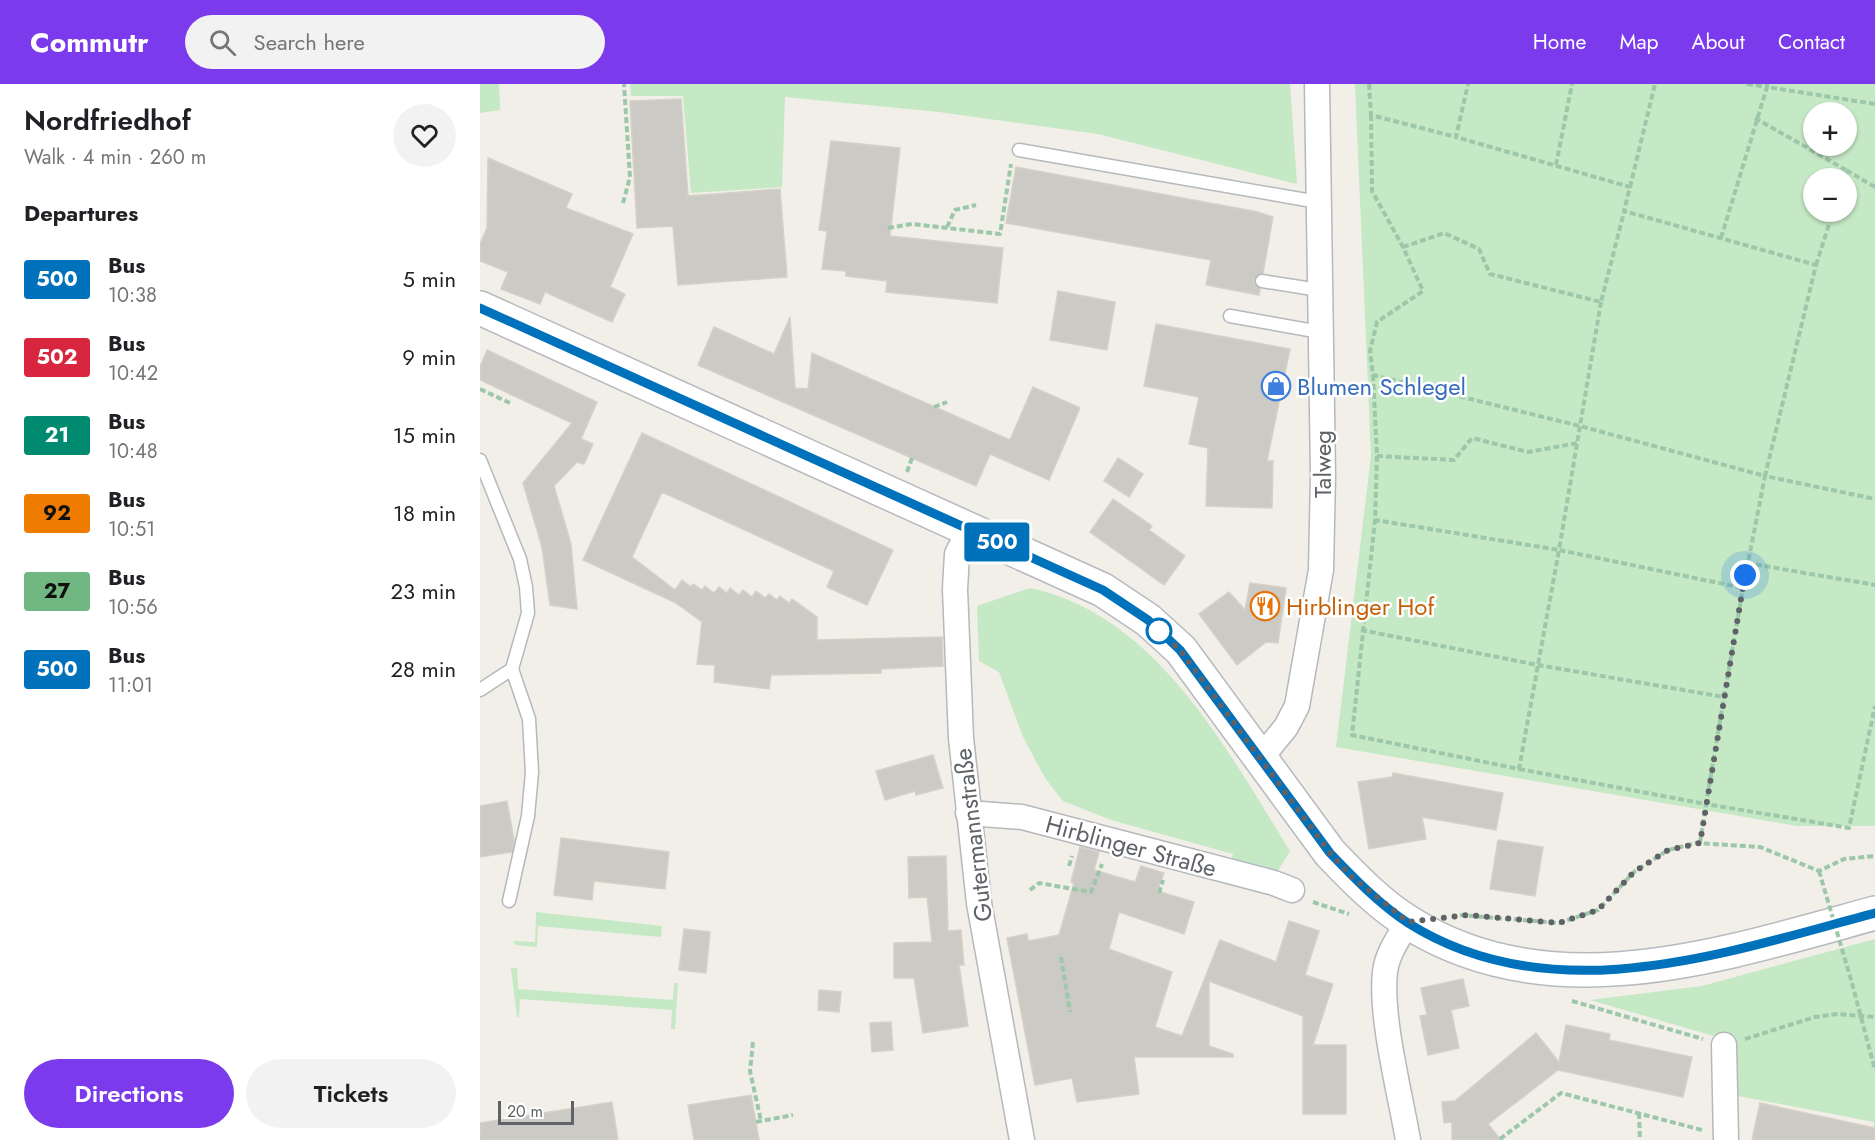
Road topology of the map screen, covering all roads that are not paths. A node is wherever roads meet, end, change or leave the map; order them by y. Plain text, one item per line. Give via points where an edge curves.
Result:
1 (1317, 84) edge
2 (1015, 155) road end
3 (1318, 202) junction
4 (1262, 281) dead end
5 (1319, 290) junction
6 (480, 308) edge
7 (1230, 316) dead end
8 (1320, 332) junction
9 (480, 460) edge
10 (969, 530) junction
11 (512, 669) junction
12 (480, 690) edge
13 (1260, 759) junction
14 (968, 813) junction
15 (1292, 890) road end
16 (509, 901) dead end
17 (1875, 913) edge
18 (1408, 922) junction
19 (1724, 1045) dead end
20 (1726, 1138) edge
21 (1022, 1140) edge
22 (1408, 1140) edge

1 - 3 street, Talweg
2 - 3 lane
3 - 5 street, Talweg
4 - 5 lane
5 - 8 street, Talweg
6 - 10 main road
7 - 8 lane
8 - 13 street, Talweg via 1321,570 1297,706 1286,727
9 - 11 lane via 520,559 526,587 528,613
10 - 13 main road via 1103,590 1148,620 1180,650
10 - 14 street, Gutermannstraße via 957,554 955,589
11 - 12 lane
11 - 16 lane via 529,719 532,772 528,816
13 - 18 main road via 1330,853
14 - 15 street, Hirblinger Straße via 1022,817
14 - 21 street, Gutermannstraße via 979,903
17 - 18 main road via 1701,957 1640,968 1580,971 1521,967 1487,958 1451,946
18 - 22 street via 1385,970 1384,1002
19 - 20 street

